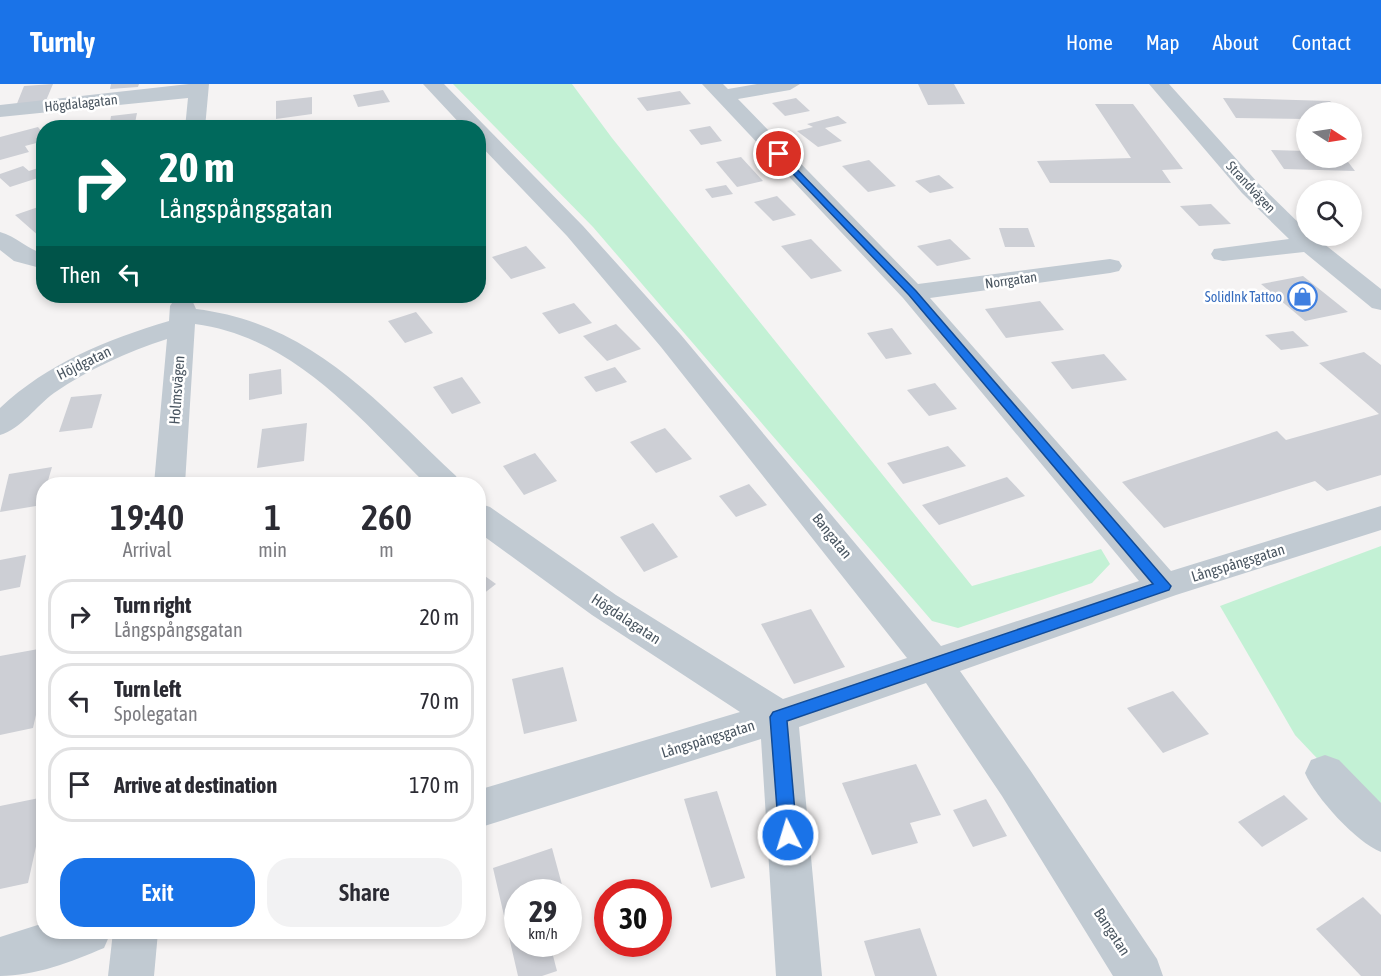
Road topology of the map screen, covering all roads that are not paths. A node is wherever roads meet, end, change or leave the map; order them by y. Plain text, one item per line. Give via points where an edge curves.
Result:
1 (434, 84) edge
2 (790, 84) edge
3 (1160, 84) edge
4 (198, 88) edge
5 (717, 90) edge
6 (0, 111) edge
7 (196, 120) edge
8 (468, 120) edge
9 (486, 138) edge
10 (1296, 232) edge
11 (0, 239) edge
12 (1296, 245) edge
13 (1311, 246) edge
14 (1222, 254) dead end
15 (36, 260) edge
16 (1110, 266) dead end
17 (912, 293) junction
18 (1381, 302) edge
19 (183, 312) edge
20 (0, 424) edge
21 (171, 477) edge
22 (439, 477) edge
23 (1381, 518) edge
24 (486, 521) edge
25 (1164, 586) junction
26 (934, 664) junction
27 (778, 717) junction
28 (1326, 773) dead end
29 (486, 807) edge
30 (1381, 832) edge
31 (66, 939) edge
32 (135, 939) edge
33 (0, 960) edge
34 (131, 976) edge
35 (799, 976) edge
36 (1140, 976) edge

1 - 8 street, Bangatan
2 - 5 street
3 - 10 street, Strandvägen via 1250,188
4 - 6 street, Högdalagatan
4 - 7 street
5 - 17 street
9 - 26 street, Bangatan via 575,231 671,341
11 - 15 street via 23,256
12 - 14 street
13 - 18 street, Strandvägen
16 - 17 street, Norrgatan
17 - 25 street
19 - 20 street, Höjdgatan via 51,379
19 - 21 street, Holmsvägen
19 - 22 street via 231,321 295,349 321,367
23 - 25 street, Långspångsgatan
24 - 27 street, Högdalagatan via 604,605
25 - 26 street, Långspångsgatan
26 - 27 street, Långspångsgatan
26 - 36 street, Bangatan
27 - 29 street, Långspångsgatan
27 - 35 street
28 - 30 street
31 - 33 street
32 - 34 street

